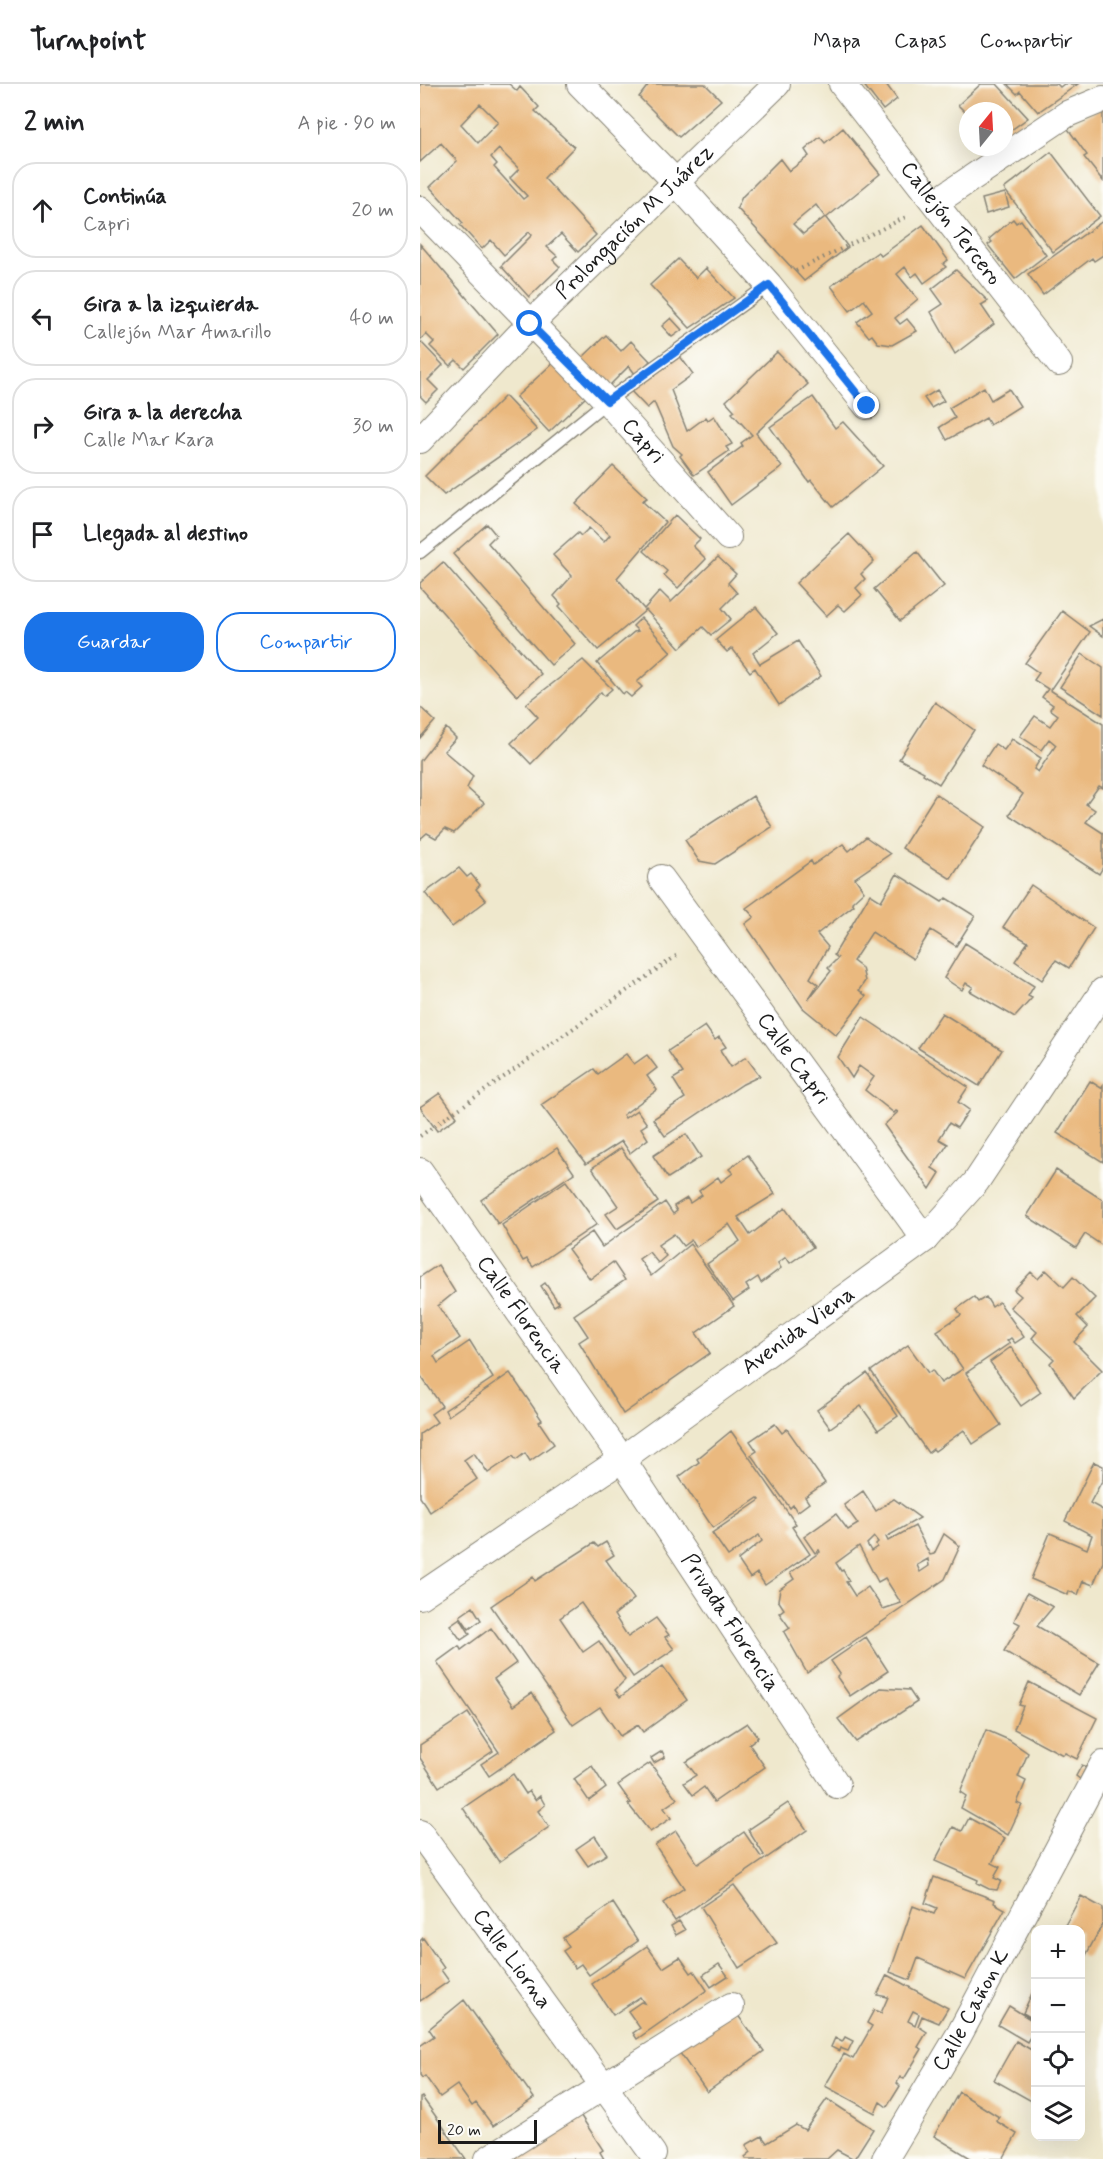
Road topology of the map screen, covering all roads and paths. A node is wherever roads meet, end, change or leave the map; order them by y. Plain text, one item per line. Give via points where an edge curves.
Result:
1 (580, 84) edge
2 (777, 84) edge
3 (843, 84) edge
4 (1103, 99) edge
5 (676, 182) junction
6 (936, 201) junction
7 (420, 209) edge
8 (769, 285) junction
9 (530, 324) junction
10 (1059, 363) dead end
11 (607, 401) junction
12 (867, 406) dead end
13 (420, 440) edge
14 (728, 537) dead end
15 (420, 552) edge
16 (661, 879) dead end
17 (702, 938) junction
18 (1103, 991) edge
19 (420, 1136) edge
20 (420, 1171) edge
21 (925, 1239) junction
22 (622, 1459) junction
23 (420, 1596) edge
24 (1103, 1764) edge
25 (837, 1785) dead end
26 (420, 1833) edge
27 (731, 2006) dead end
28 (603, 2085) junction
29 (652, 2154) dead end
30 (488, 2159) edge
31 (885, 2159) edge

1 - 5 street
2 - 5 street, Prolongación M Juárez
3 - 6 street, Callejón Tercero
4 - 6 street via 1067,114
5 - 8 street
5 - 9 street, Prolongación M Juárez
6 - 8 path
6 - 10 street, Callejón Tercero
7 - 9 street, Capri
8 - 11 lane
8 - 12 street
9 - 11 street, Capri
9 - 13 street, Prolongación M Juárez
11 - 14 street, Capri
11 - 15 lane
16 - 17 street, Calle Capri
17 - 19 path
17 - 21 street, Calle Capri
18 - 21 street, Avenida Viena via 976,1182
20 - 22 street, Calle Florencia
21 - 22 street, Avenida Viena
22 - 23 street, Avenida Viena
22 - 25 street, Privada Florencia
24 - 31 street, Calle Cañon K via 959,2035
26 - 28 street, Calle Liorna
27 - 28 street
28 - 29 street, Calle Liorna
28 - 30 street

